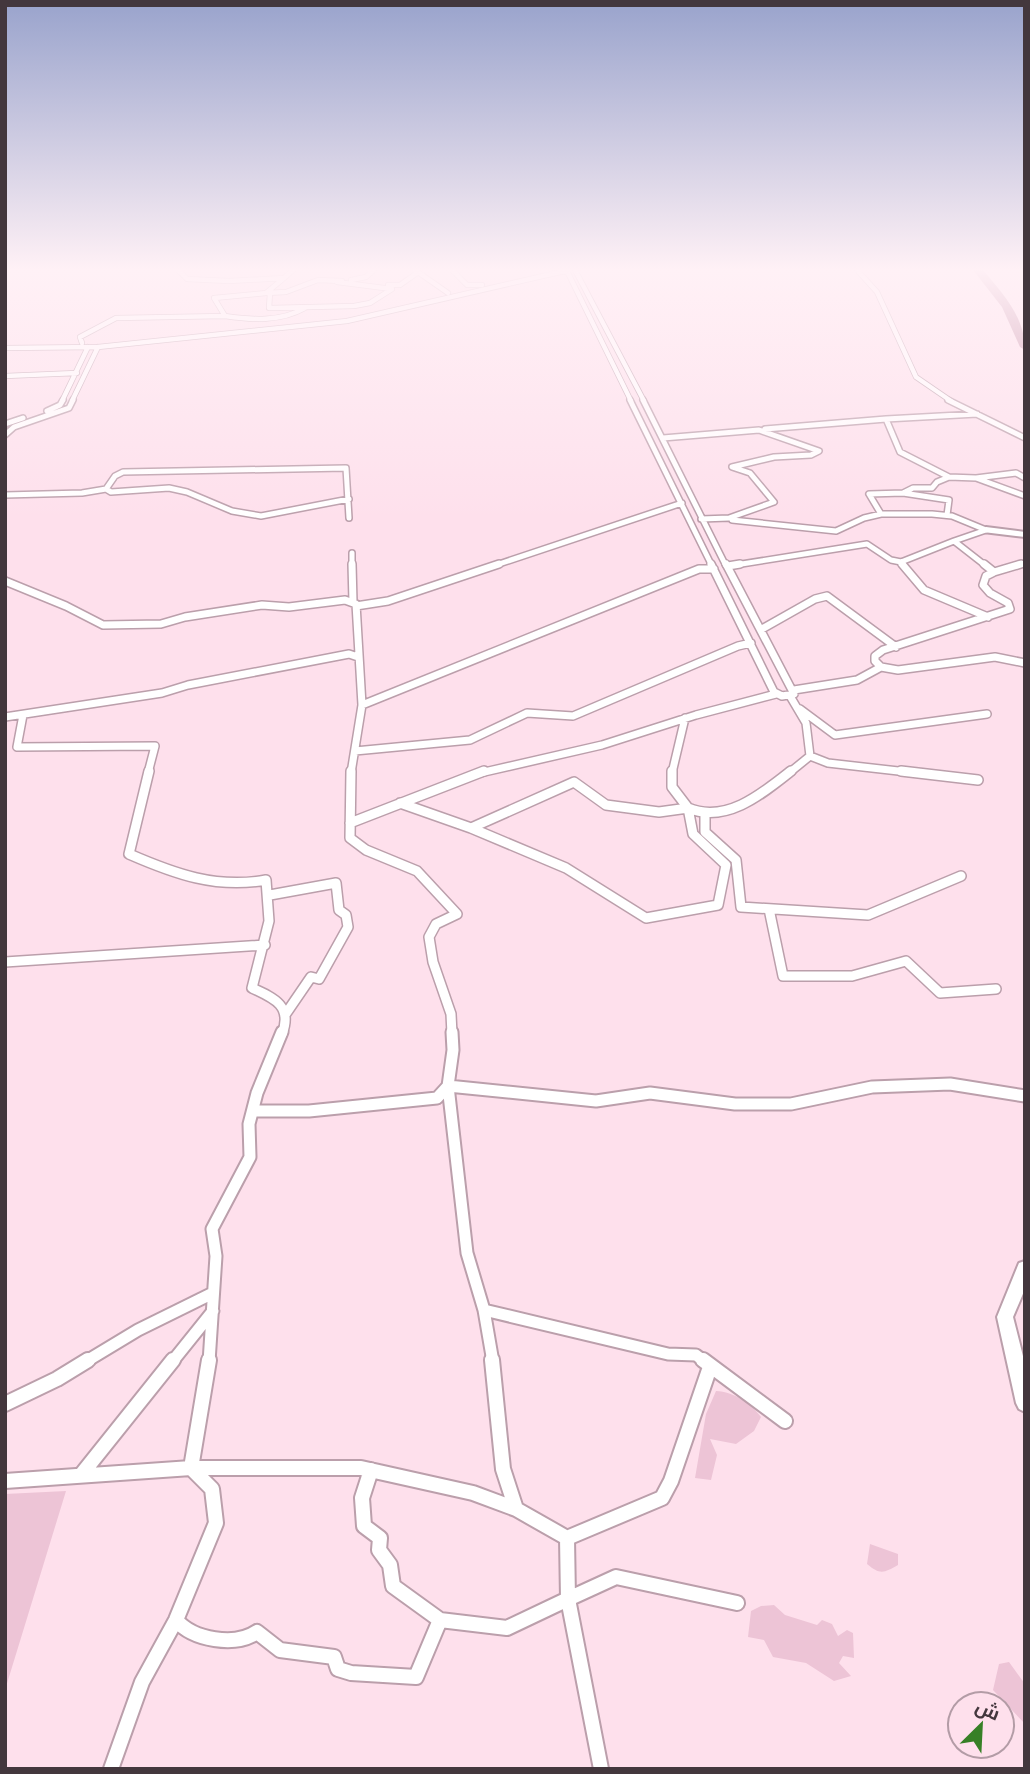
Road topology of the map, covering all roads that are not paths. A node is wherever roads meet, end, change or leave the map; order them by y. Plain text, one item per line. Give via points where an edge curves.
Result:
1 (83, 353) edge
2 (95, 353) edge
3 (609, 353) edge
4 (618, 353) edge
5 (905, 353) edge
6 (77, 373) junction
7 (5, 376) edge
8 (977, 414) junction
9 (886, 419) junction
10 (5, 422) edge
11 (760, 430) junction
12 (5, 435) edge
13 (663, 438) junction
14 (1025, 438) edge
15 (949, 477) junction
16 (976, 478) junction
17 (1025, 478) edge
18 (106, 489) junction
19 (903, 493) junction
20 (5, 495) edge
21 (1025, 496) edge
22 (349, 499) junction
23 (682, 502) junction
24 (881, 514) junction
25 (947, 515) junction
26 (349, 518) dead end
27 (701, 519) junction
28 (727, 519) junction
29 (986, 530) junction
30 (1025, 535) edge
31 (954, 541) junction
32 (352, 553) dead end
33 (901, 562) junction
34 (1025, 563) edge
35 (728, 566) junction
36 (714, 569) junction
37 (994, 572) junction
38 (5, 580) edge
39 (355, 604) junction
40 (988, 617) junction
41 (762, 629) junction
42 (751, 643) junction
43 (896, 647) junction
44 (358, 657) junction
45 (1025, 663) edge
46 (881, 667) junction
47 (792, 693) junction
48 (776, 694) junction
49 (362, 705) junction
50 (796, 706) junction
51 (987, 713) dead end
52 (23, 715) junction
53 (5, 717) edge
54 (685, 719) junction
55 (355, 751) junction
56 (810, 756) junction
57 (978, 780) dead end
58 (398, 803) junction
59 (688, 808) junction
60 (705, 814) junction
61 (350, 823) junction
62 (471, 828) junction
63 (961, 876) dead end
64 (270, 895) junction
65 (769, 909) junction
66 (265, 945) junction
67 (5, 962) edge
68 (996, 989) dead end
69 (285, 1015) junction
70 (448, 1086) junction
71 (1025, 1096) edge
72 (253, 1111) junction
73 (1025, 1268) edge
74 (214, 1293) junction
75 (484, 1310) junction
76 (213, 1311) junction
77 (710, 1367) junction
78 (1025, 1403) edge
79 (5, 1404) edge
80 (785, 1421) dead end
81 (191, 1468) junction
82 (371, 1470) junction
83 (81, 1475) junction
84 (5, 1481) edge
85 (516, 1509) junction
86 (567, 1538) junction
87 (568, 1599) junction
88 (737, 1603) dead end
89 (176, 1619) junction
90 (440, 1620) junction
91 (111, 1769) edge
92 (601, 1769) edge

1 - 6 street
2 - 12 street via 69,408 24,423
3 - 23 street
4 - 13 street
5 - 8 street via 918,379
6 - 7 street
6 - 10 street via 60,405
8 - 9 street
8 - 14 street
9 - 11 street
9 - 15 street via 900,452
11 - 13 street
11 - 28 street via 819,451 733,467 750,473 774,502
13 - 27 street
15 - 16 street
15 - 19 street via 932,488
16 - 17 street via 1016,473
16 - 21 street
18 - 20 street via 82,494
18 - 22 street via 184,491 225,510 268,516
18 - 22 street via 122,472 346,468
19 - 24 street via 869,494
19 - 25 street via 949,500
22 - 26 street
23 - 36 street
23 - 39 street via 388,601
24 - 25 street
24 - 28 street via 836,531
25 - 29 street
27 - 28 street
27 - 35 street
29 - 30 street
29 - 31 street
31 - 33 street
31 - 37 street
32 - 39 street
33 - 35 street via 867,544
33 - 40 street via 919,585
34 - 37 street
35 - 41 street
36 - 42 street
36 - 49 street via 699,569
37 - 40 street via 986,576 983,585 1010,609
38 - 39 street via 103,625 161,624 262,605 289,607 345,600
39 - 44 street
40 - 43 street
41 - 43 street via 827,596
41 - 47 street
42 - 48 street
42 - 55 street via 573,716 527,713 470,740
43 - 46 street via 875,656
44 - 49 street
44 - 52 street via 349,654 162,693
45 - 46 street via 995,657 911,670
46 - 47 street via 857,680
47 - 48 street
47 - 50 street
48 - 54 street
49 - 55 street
50 - 51 street via 835,735
50 - 56 street via 806,723
52 - 53 street
52 - 64 street via 17,747 155,746 129,854 206,884 241,886 266,880
54 - 58 street via 602,745 490,769
54 - 59 street via 671,787
55 - 61 street
56 - 57 street via 828,763
56 - 60 street via 729,811
58 - 61 street
58 - 62 street
59 - 60 street
59 - 62 street via 659,813 606,805 574,782
59 - 62 street via 692,834 726,865 718,905 646,918 566,868
60 - 65 street via 705,832 736,860 741,907
61 - 70 street via 350,838 363,850 408,866 428,880 457,914 436,924 429,937 453,1028
63 - 65 street via 868,915
64 - 66 street
64 - 69 street via 336,883 339,910 346,915 348,926 319,979 311,977
65 - 68 street via 783,976 852,976 906,961 940,993
66 - 67 street
66 - 69 street via 252,988 273,997
69 - 72 street
70 - 71 street via 596,1101 650,1093 735,1104 791,1104 872,1087 950,1084
70 - 72 street via 436,1098 309,1111
70 - 75 street via 467,1253
72 - 74 street via 250,1157 212,1229
73 - 78 street via 1004,1317
74 - 76 street
74 - 79 street
75 - 77 street via 668,1354 695,1355
75 - 85 street via 503,1469
76 - 81 street via 206,1389
76 - 83 street
77 - 80 street
77 - 86 street via 662,1498
81 - 82 street
81 - 83 street
81 - 89 street via 212,1489 216,1523
82 - 85 street via 473,1493
82 - 90 street via 360,1506 364,1526 380,1538 379,1550 390,1565 393,1586
83 - 84 street
85 - 86 street
86 - 87 street
87 - 88 street via 616,1577
87 - 90 street via 507,1628
87 - 92 street
89 - 90 street via 183,1631 198,1638 257,1632 280,1650 334,1657 338,1669 351,1673 397,1678 416,1677
89 - 91 street via 142,1682

